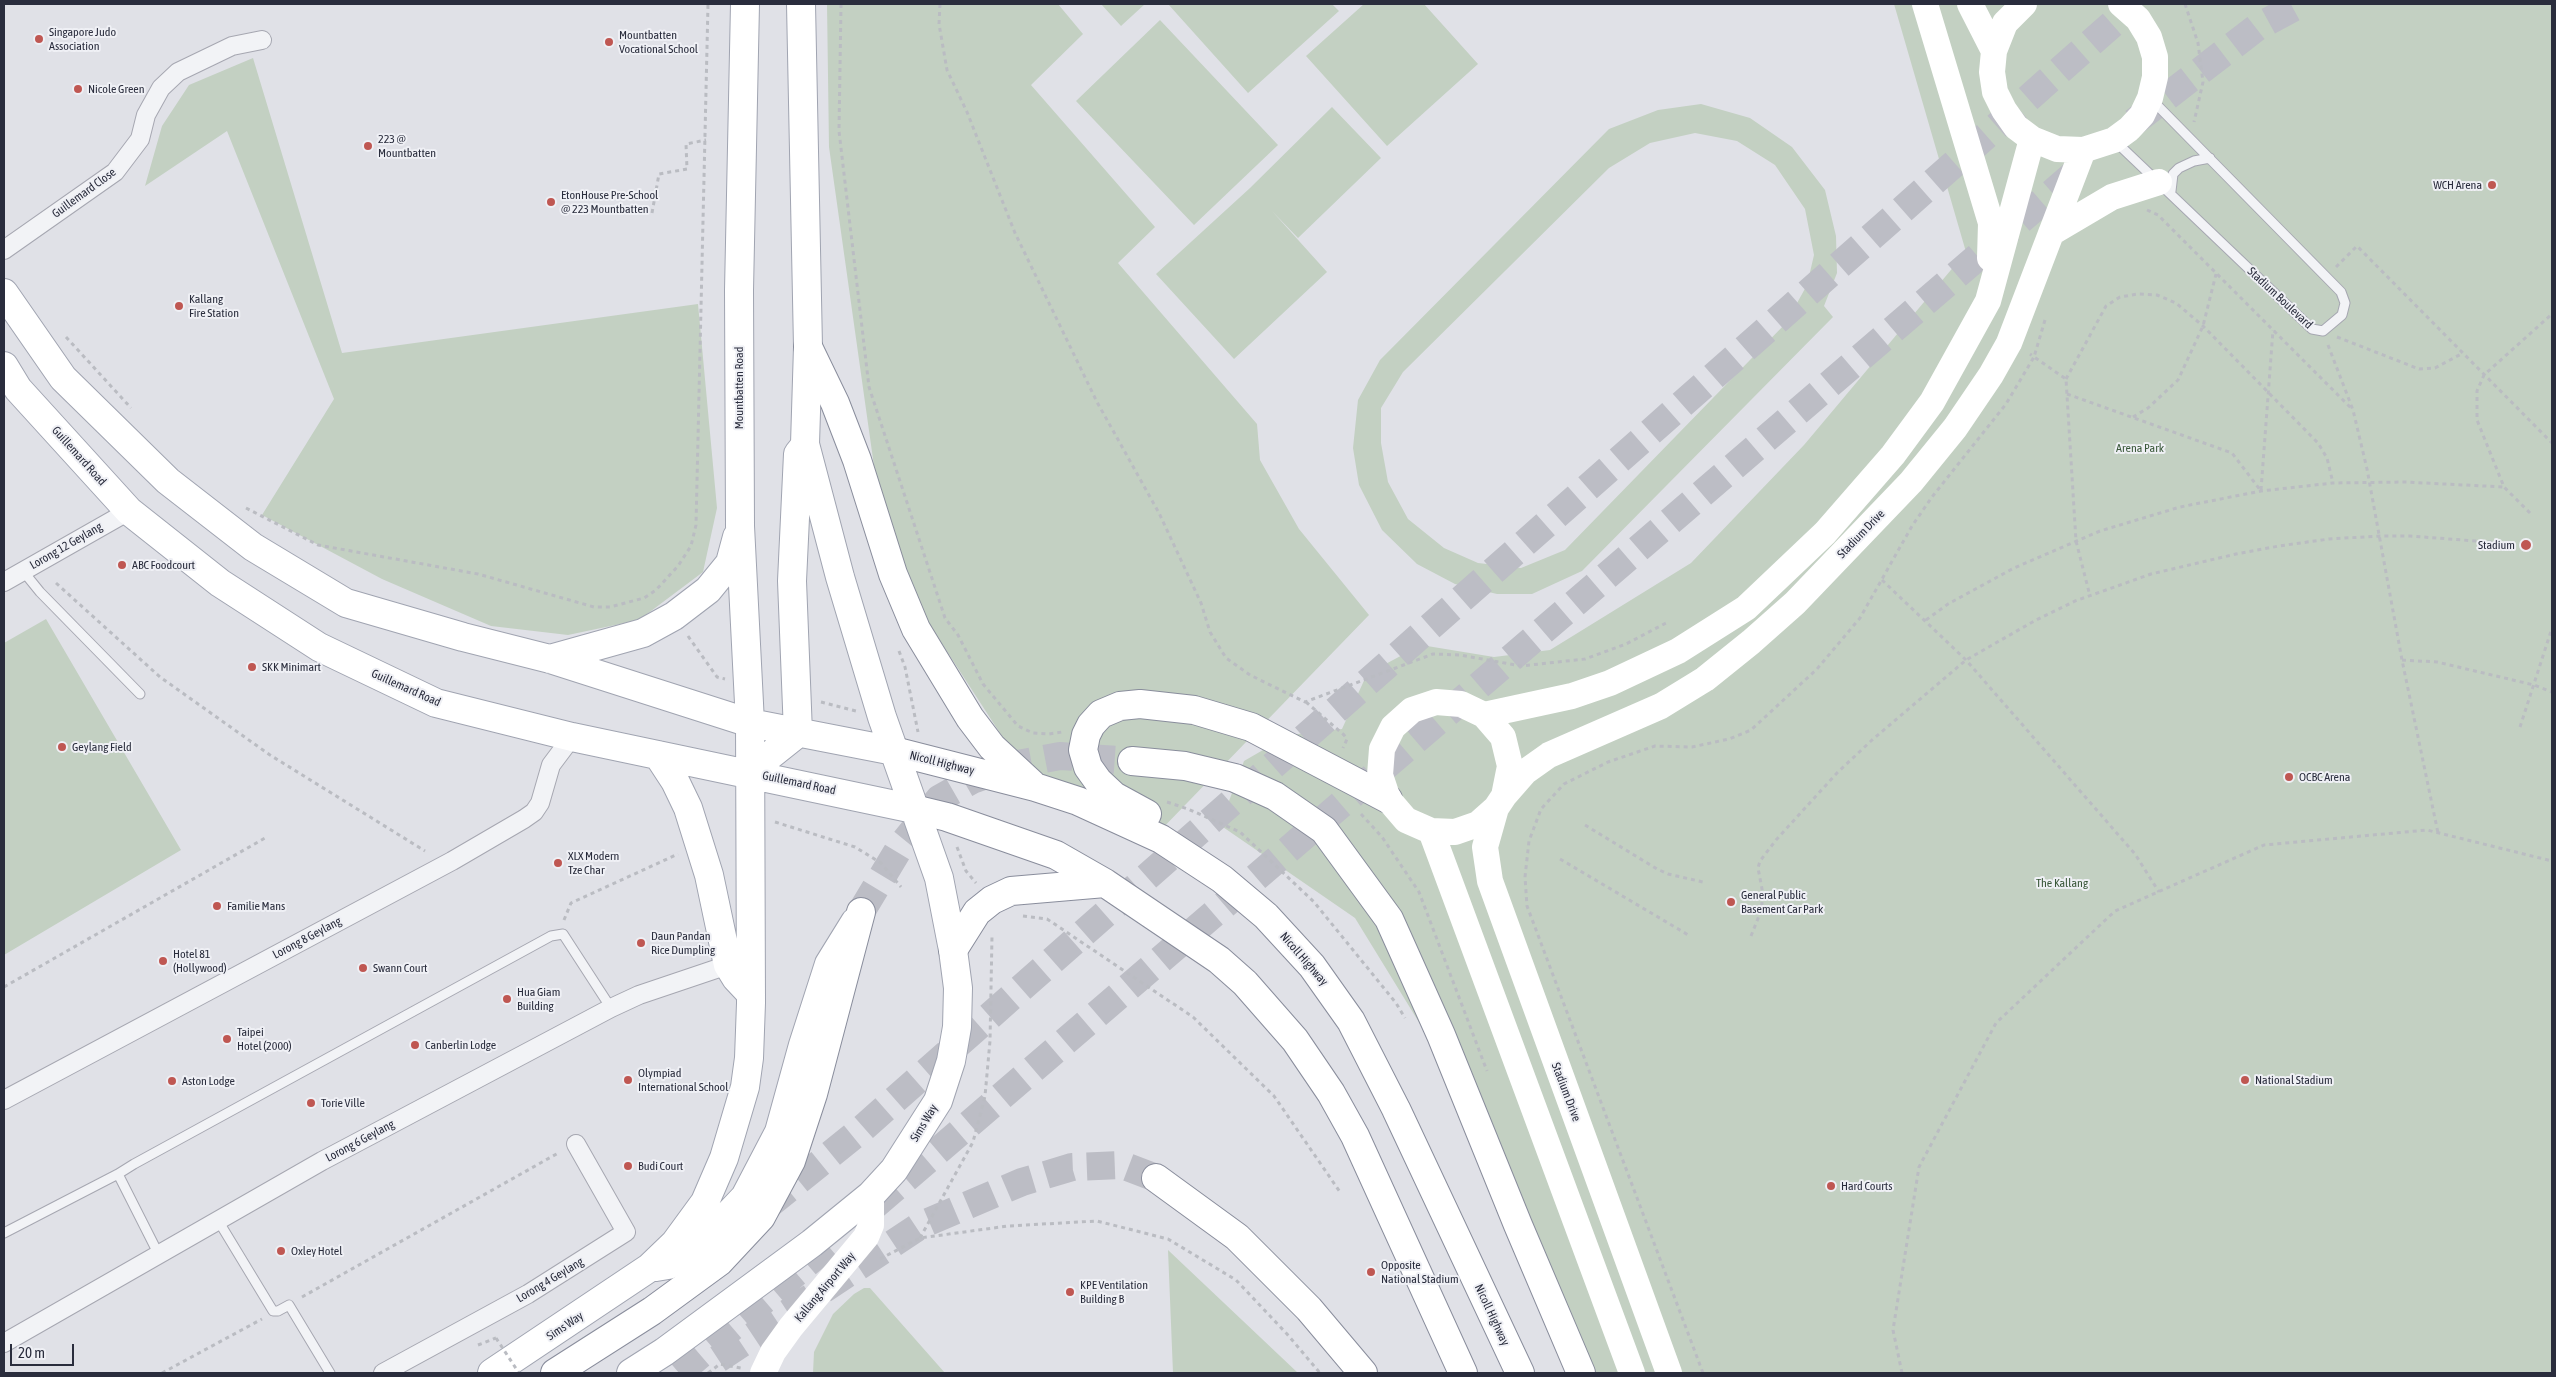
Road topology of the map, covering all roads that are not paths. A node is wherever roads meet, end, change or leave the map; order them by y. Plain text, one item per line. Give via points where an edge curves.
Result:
1 (745, 4) edge
2 (801, 4) edge
3 (1925, 4) edge
4 (1970, 4) edge
5 (2024, 4) edge
6 (2135, 9) edge
7 (262, 40) dead end
8 (1994, 51) junction
9 (2150, 98) junction
10 (2032, 139) junction
11 (2114, 140) junction
12 (2083, 150) junction
13 (2210, 158) junction
14 (2165, 188) junction
15 (2051, 233) junction
16 (4, 250) edge
17 (4, 293) edge
18 (1988, 301) junction
19 (808, 347) junction
20 (4, 366) edge
21 (806, 444) junction
22 (128, 511) junction
23 (740, 526) junction
24 (23, 571) junction
25 (4, 582) edge
26 (550, 658) junction
27 (140, 694) dead end
28 (1484, 714) junction
29 (750, 723) junction
30 (798, 733) junction
31 (572, 737) junction
32 (894, 751) junction
33 (646, 752) junction
34 (1132, 761) tunnel mouth
35 (749, 772) junction
36 (1035, 787) junction
37 (1388, 799) junction
38 (1500, 802) junction
39 (914, 809) junction
40 (1430, 831) junction
41 (1105, 882) junction
42 (953, 950) junction
43 (728, 964) junction
44 (1312, 966) junction
45 (750, 994) junction
46 (611, 1008) junction
47 (4, 1100) edge
48 (576, 1144) road end
49 (118, 1174) junction
50 (1156, 1178) tunnel mouth
51 (871, 1196) junction
52 (218, 1222) junction
53 (4, 1233) edge
54 (160, 1256) junction
55 (649, 1268) junction
56 (4, 1343) edge
57 (330, 1373) edge
58 (383, 1373) edge
59 (492, 1373) edge
60 (555, 1373) edge
61 (632, 1373) edge
62 (763, 1373) edge
63 (1363, 1373) edge
64 (1463, 1373) edge
65 (1520, 1373) edge
66 (1581, 1373) edge
67 (1632, 1373) edge
68 (1669, 1373) edge

1 - 23 main road, Mountbatten Road via 739,290
2 - 19 main road
3 - 18 street via 1991,223
4 - 8 street
5 - 8 street via 2005,23
6 - 9 street via 2155,56 2155,78
7 - 16 street, Guillemard Close via 232,46 178,72 161,88 146,115 140,139 115,172
8 - 10 street via 1992,72 1996,92 2016,126
9 - 11 street via 2142,115
9 - 13 lane, Stadium Boulevard
10 - 12 street via 2057,149
10 - 18 street
11 - 12 street
11 - 14 lane, Stadium Boulevard
12 - 15 street, Stadium Drive
13 - 14 lane via 2194,160 2179,168
13 - 14 lane, Stadium Boulevard via 2341,292 2345,303 2342,316 2323,331 2306,324
14 - 15 street via 2112,197
15 - 38 street, Stadium Drive via 2009,343 1955,428 1911,482 1794,603 1705,679 1629,722 1549,755 1526,772
17 - 26 main road via 63,378 168,480 253,548 346,603
18 - 28 street via 1932,402 1893,455 1825,533 1746,608 1678,651 1610,683 1572,696
19 - 21 main road
19 - 36 main road via 858,460 893,574 916,629 970,718 992,746
20 - 22 main road, Guillemard Road via 18,389
21 - 30 main road via 798,454 792,581
21 - 32 main road via 840,577
22 - 24 street, Lorong 12 Geylang
22 - 31 main road, Guillemard Road via 220,583 319,648 436,703
23 - 26 main road via 730,563 708,590 674,616 635,635
23 - 29 main road, Mountbatten Road
24 - 25 street, Lorong 12 Geylang
24 - 27 lane via 49,602
26 - 29 main road
28 - 37 street, Stadium Drive via 1461,704 1436,702 1412,710 1393,727 1382,749 1380,775
28 - 38 street, Stadium Drive via 1503,737 1510,766
29 - 30 main road
29 - 35 main road, Mountbatten Road
30 - 32 main road
30 - 35 main road
31 - 33 main road, Guillemard Road
31 - 47 street, Lorong 8 Geylang via 551,766 540,803 524,819
32 - 36 main road, Nicoll Highway
32 - 39 main road, Sims Way
33 - 35 main road, Guillemard Road
33 - 43 main road via 675,781 688,808 691,847 709,875
34 - 66 main road via 1185,766 1235,778 1275,796 1324,830 1384,911 1441,1034
35 - 39 main road, Guillemard Road
35 - 45 main road, Sims Way
36 - 44 main road, Nicoll Highway via 1078,801 1161,839 1222,879 1266,916
37 - 40 street, Stadium Drive via 1406,820
37 - 44 main road via 1251,726 1194,710 1140,704 1120,706 1102,714 1086,734 1084,750 1088,767 1098,781 1114,796 1185,836 1241,874 1288,920
38 - 40 street, Stadium Drive via 1478,824 1455,832
38 - 68 street, Stadium Drive via 1486,847 1490,881
39 - 41 main road via 947,817 1056,855
39 - 42 main road, Sims Way via 939,878
40 - 67 street
41 - 42 main road via 1011,891 977,912
41 - 64 main road via 1219,960 1245,983 1295,1040 1355,1136
42 - 51 main road, Sims Way via 958,988 957,1027 946,1083 919,1134
43 - 45 main road
43 - 46 street, Lorong 6 Geylang
44 - 65 main road, Nicoll Highway via 1352,1021
45 - 55 main road, Sims Way via 745,1087 724,1158 704,1202 675,1243
46 - 49 lane via 562,934 558,934
46 - 52 street, Lorong 6 Geylang via 335,1154
48 - 58 street, Lorong 4 Geylang via 626,1232 528,1294
49 - 53 lane
49 - 54 lane
50 - 63 main road via 1237,1237 1309,1309
51 - 61 main road, Sims Way via 812,1243
51 - 62 street, Kallang Airport Way via 871,1225 866,1237 791,1327
52 - 54 street, Lorong 6 Geylang
52 - 57 lane via 273,1311 289,1305
54 - 56 street, Lorong 6 Geylang
55 - 59 main road, Sims Way
55 - 60 main road via 668,1265 690,1254 745,1197 779,1132 829,964 861,912 813,1094 791,1161 761,1216 719,1262 652,1311

